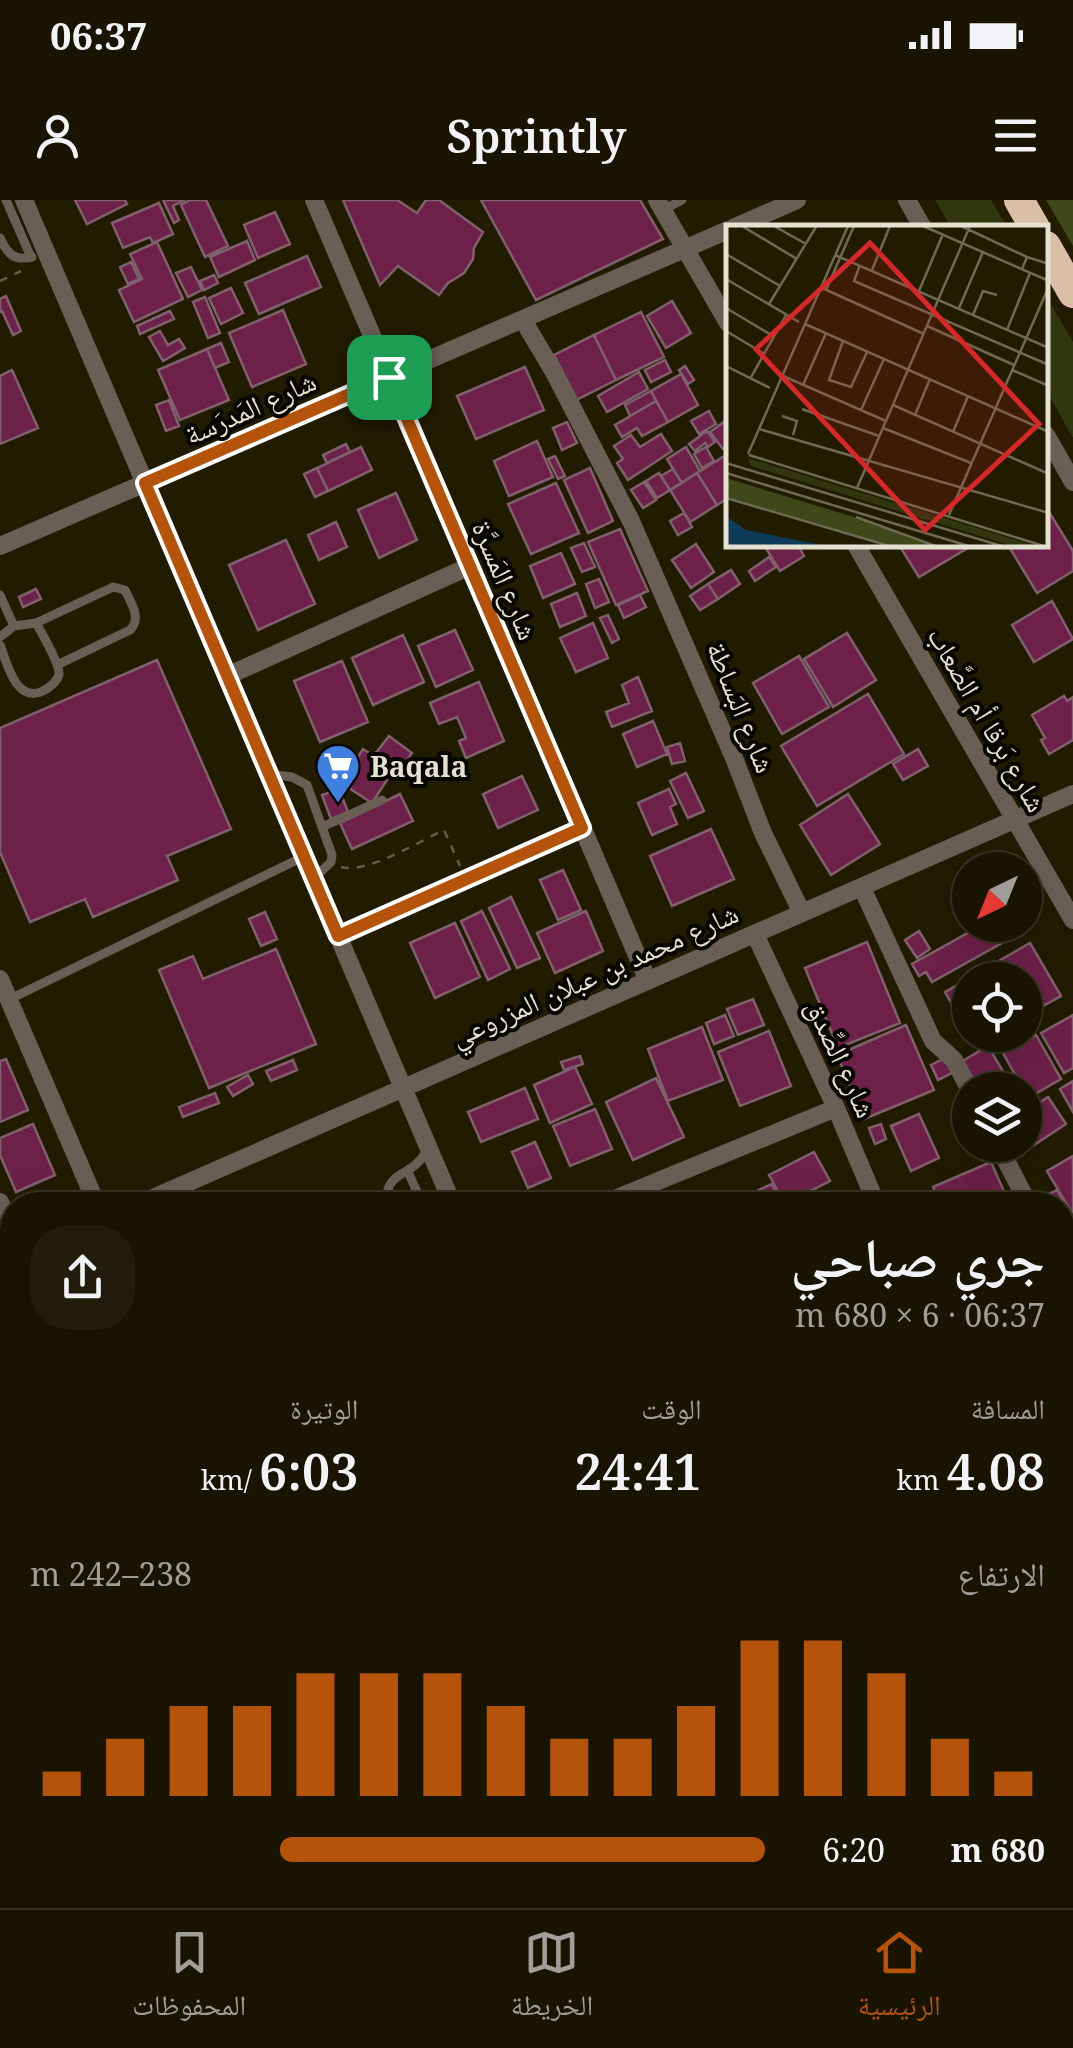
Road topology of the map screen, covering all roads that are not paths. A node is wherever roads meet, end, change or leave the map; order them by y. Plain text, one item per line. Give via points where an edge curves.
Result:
1 (6, 200) edge
2 (24, 200) edge
3 (682, 200) edge
4 (796, 200) edge
5 (907, 200) edge
6 (1019, 200) edge
7 (317, 201) edge
8 (660, 205) edge
9 (737, 225) edge
10 (921, 225) edge
11 (1033, 225) edge
12 (726, 230) edge
13 (0, 238) edge
14 (685, 248) junction
15 (1048, 249) edge
16 (39, 255) junction
17 (1073, 293) edge
18 (523, 320) junction
19 (726, 320) edge
20 (389, 377) junction
21 (1048, 438) edge
22 (1073, 482) edge
23 (145, 483) junction
24 (0, 546) edge
25 (858, 548) edge
26 (470, 566) junction
27 (0, 595) edge
28 (36, 622) junction
29 (14, 626) junction
30 (0, 637) edge
31 (0, 645) edge
32 (57, 665) junction
33 (228, 676) junction
34 (14, 679) junction
35 (0, 686) edge
36 (269, 774) junction
37 (1073, 794) edge
38 (382, 800) dead end
39 (1015, 820) junction
40 (322, 827) junction
41 (582, 828) junction
42 (304, 856) junction
43 (314, 878) junction
44 (862, 888) junction
45 (802, 913) junction
46 (1073, 920) edge
47 (755, 934) junction
48 (338, 936) junction
49 (0, 979) edge
50 (648, 980) junction
51 (9, 1000) junction
52 (960, 1072) edge
53 (403, 1088) junction
54 (836, 1108) junction
55 (428, 1148) junction
56 (1007, 1162) edge
57 (408, 1172) junction
58 (92, 1192) edge
59 (173, 1192) edge
60 (389, 1192) edge
61 (417, 1192) edge
62 (447, 1192) edge
63 (632, 1192) edge
64 (872, 1192) edge
65 (1022, 1192) edge

1 - 16 lane
2 - 16 street
3 - 8 lane
4 - 9 street, شارع المَدرَسة
5 - 10 street
6 - 11 highway
7 - 20 street, شارع المَسرَّة
8 - 14 street
12 - 14 street, شارع المَدرَسة
13 - 16 lane via 20,260
14 - 18 street, شارع المَدرَسة
14 - 19 street
15 - 17 highway
16 - 23 street
18 - 20 street, شارع المَدرَسة
18 - 45 street, شارع البَساطة via 631,521
20 - 23 street, شارع المَدرَسة
20 - 26 street, شارع المَسرَّة
21 - 22 street
23 - 24 street, شارع المَدرَسة
23 - 33 street
25 - 39 street, شارع بَرقا أم الصَّعاب
26 - 33 street
26 - 41 street, شارع المَسرَّة
27 - 29 lane
28 - 29 lane
28 - 32 lane
28 - 32 lane via 113,587 125,590 134,626
29 - 30 lane
31 - 34 lane
32 - 34 lane via 57,678 39,693 25,692
33 - 36 street
34 - 35 lane
36 - 40 lane via 304,782
36 - 42 street
37 - 39 street, شارع محمد بن عبلان المزروعي
38 - 40 lane
39 - 44 street, شارع محمد بن عبلان المزروعي
39 - 46 street, شارع بَرقا أم الصَّعاب
40 - 43 lane via 332,856
41 - 48 street
41 - 50 street, شارع المَسرَّة
42 - 43 street
42 - 51 lane
43 - 48 street
44 - 45 street, شارع محمد بن عبلان المزروعي
44 - 52 street via 934,1042
45 - 47 street, شارع محمد بن عبلان المزروعي
47 - 50 street, شارع محمد بن عبلان المزروعي
47 - 54 street, شارع الصِّدق
48 - 53 street
49 - 51 street
50 - 53 street, شارع محمد بن عبلان المزروعي
51 - 58 street
53 - 55 street
53 - 59 street, شارع محمد بن عبلان المزروعي
54 - 63 street
54 - 64 street, شارع الصِّدق
55 - 57 lane
55 - 62 street
56 - 65 street
57 - 60 lane via 397,1176
57 - 61 lane

